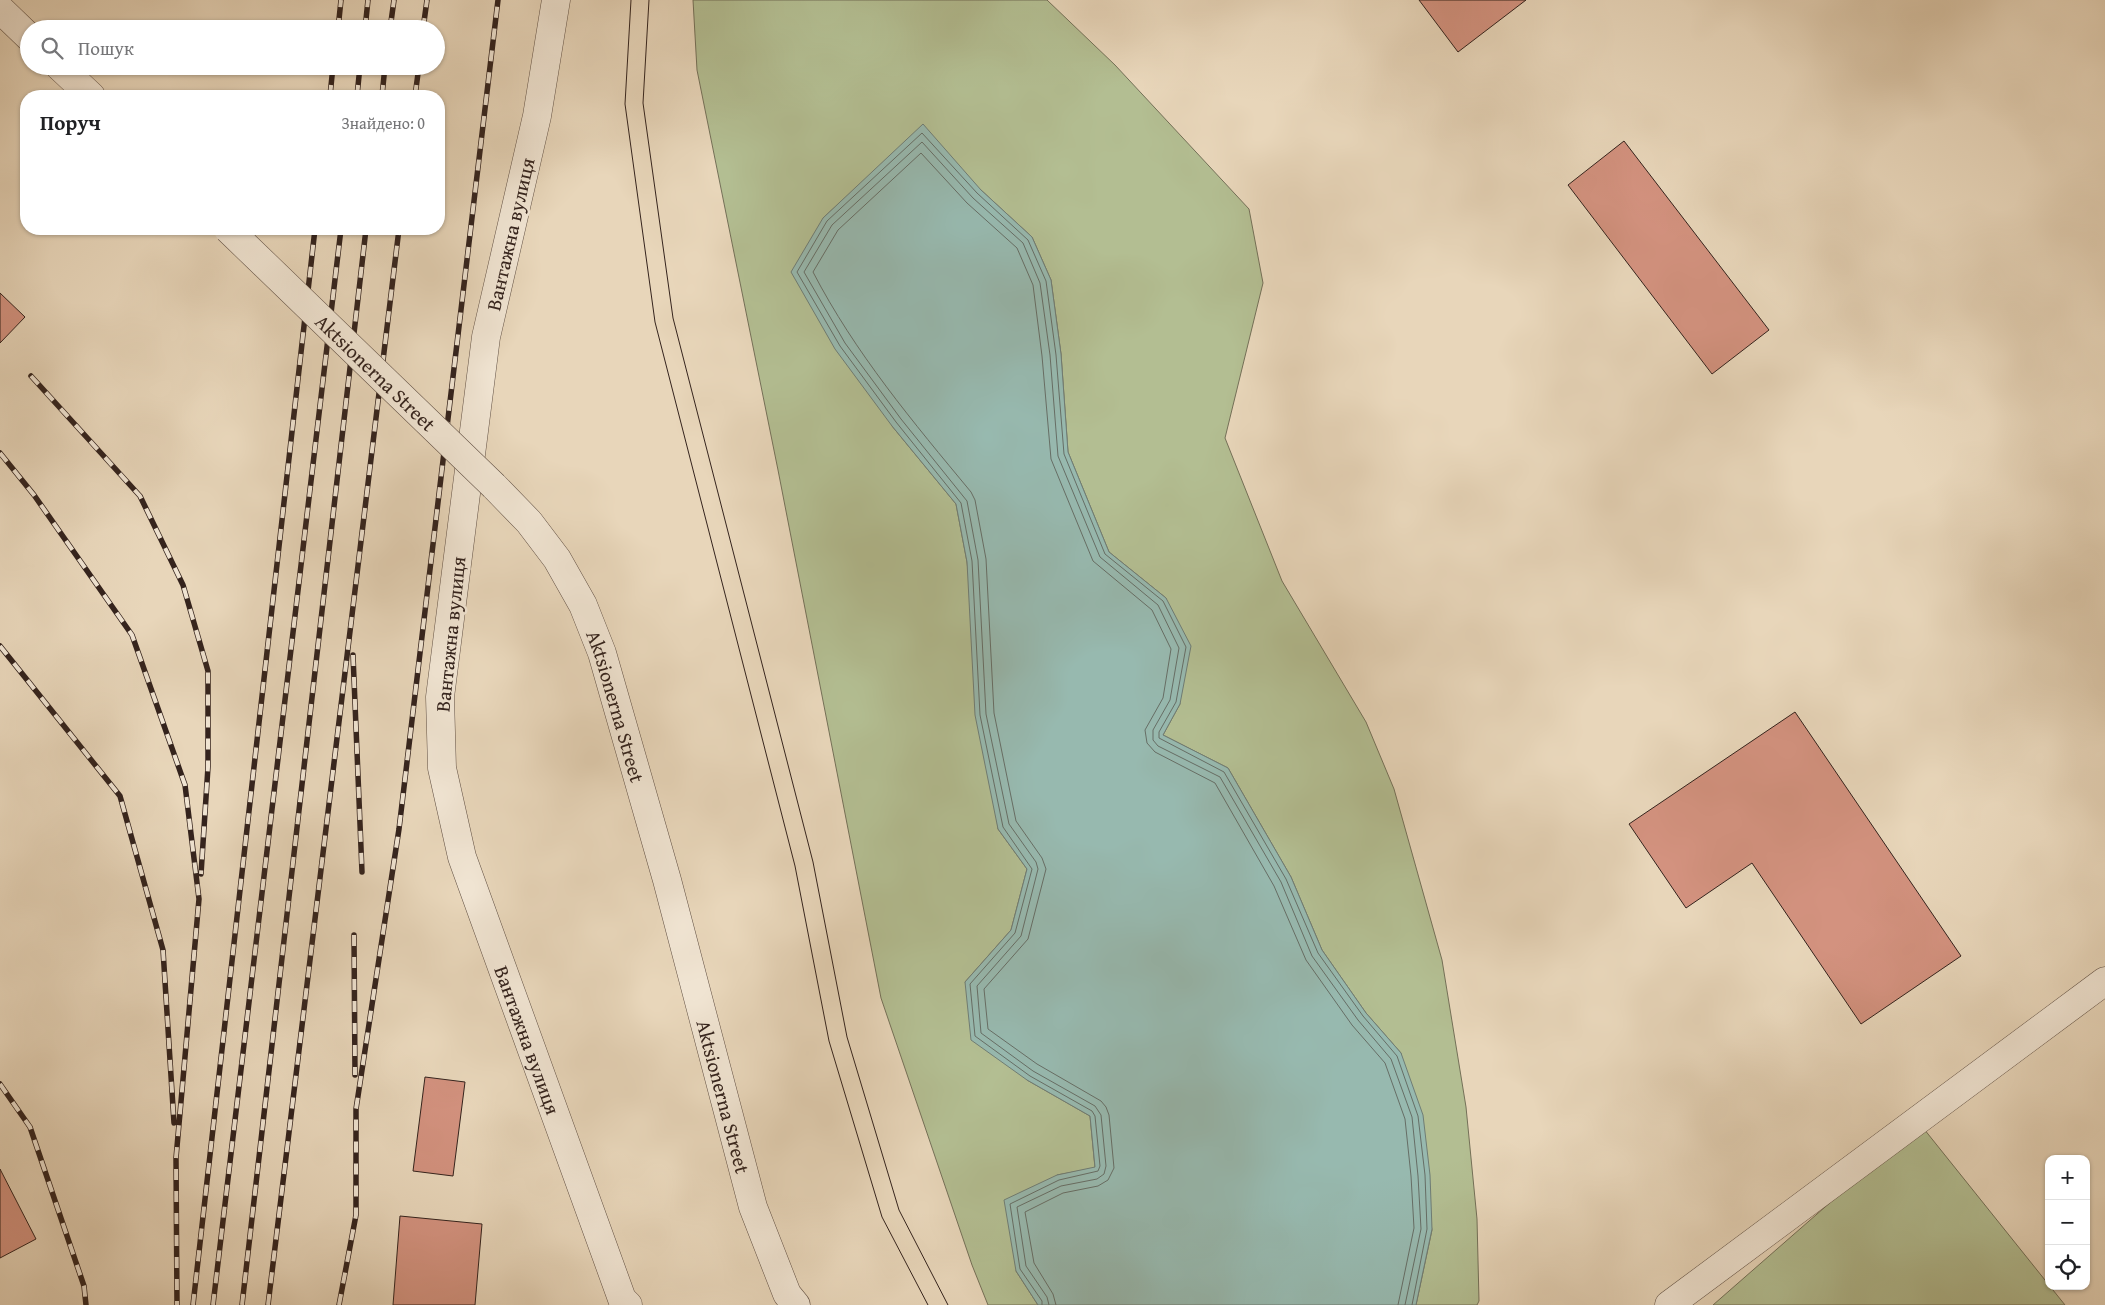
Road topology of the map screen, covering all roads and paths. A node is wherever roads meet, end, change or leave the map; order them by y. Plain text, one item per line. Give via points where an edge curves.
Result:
1 (556, 0) edge
2 (0, 9) edge
3 (20, 28) edge
4 (69, 75) edge
5 (85, 90) edge
6 (234, 235) edge
7 (2105, 981) edge
8 (628, 1305) edge
9 (796, 1305) edge
10 (1668, 1305) edge

1 - 8 street, Вантажна вулиця via 537,116 486,337 440,697 442,768 462,856 622,1299
2 - 3 street
4 - 5 street
6 - 9 street, Aktsionerna Street, bridge via 529,522 557,559 583,605 602,653 667,880 753,1207 787,1294
7 - 10 street

